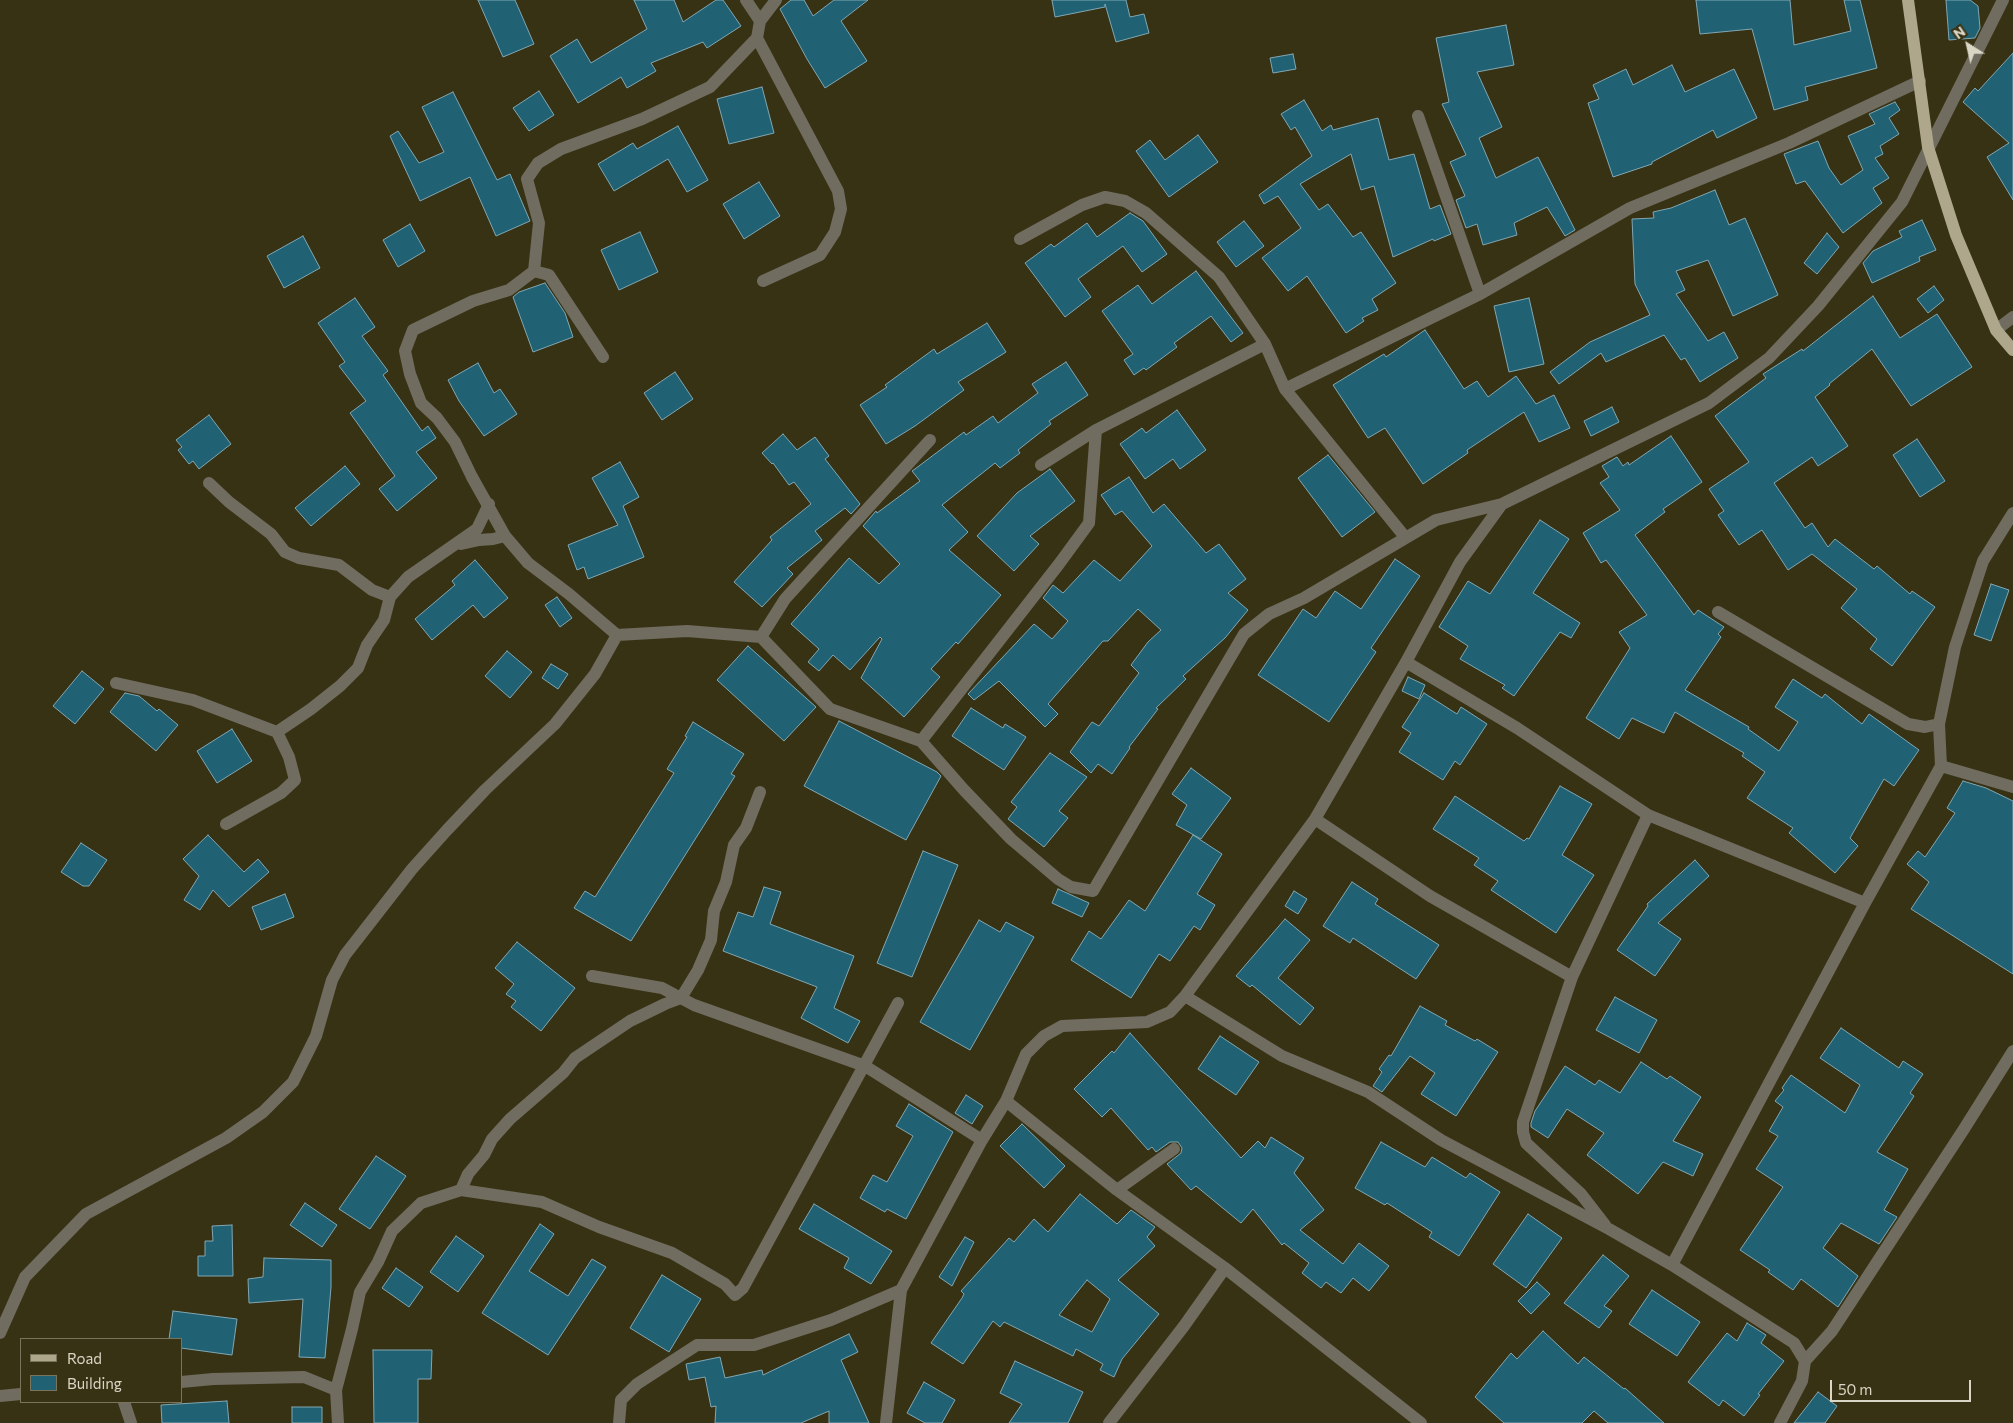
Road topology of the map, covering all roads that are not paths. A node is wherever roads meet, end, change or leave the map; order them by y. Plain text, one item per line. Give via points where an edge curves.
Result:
1 (746, 0) edge
2 (776, 0) edge
3 (1908, 0) edge
4 (2002, 0) edge
5 (760, 21) junction
6 (757, 38) junction
7 (1920, 81) junction
8 (1418, 116) dead end
9 (1928, 147) junction
10 (1020, 239) dead end
11 (534, 271) junction
12 (763, 281) dead end
13 (1480, 294) junction
14 (2013, 317) edge
15 (1996, 330) junction
16 (1265, 344) junction
17 (2013, 350) edge
18 (603, 357) dead end
19 (1285, 389) junction
20 (1096, 430) junction
21 (930, 440) dead end
22 (1041, 465) dead end
23 (209, 483) dead end
24 (488, 504) junction
25 (1502, 504) junction
26 (2013, 513) edge
27 (505, 536) junction
28 (1405, 537) junction
29 (456, 545) junction
30 (390, 597) junction
31 (1718, 612) dead end
32 (616, 635) junction
33 (760, 637) junction
34 (1406, 662) junction
35 (116, 683) dead end
36 (1939, 724) junction
37 (278, 732) junction
38 (922, 741) junction
39 (1941, 766) junction
40 (2013, 787) edge
41 (760, 792) dead end
42 (1648, 815) junction
43 (1315, 819) junction
44 (226, 824) dead end
45 (1865, 903) junction
46 (592, 976) dead end
47 (1572, 977) junction
48 (1185, 996) junction
49 (681, 998) junction
50 (898, 1003) dead end
51 (2013, 1051) edge
52 (865, 1066) junction
53 (1006, 1101) junction
54 (982, 1140) junction
55 (1174, 1149) dead end
56 (461, 1190) junction
57 (1118, 1190) junction
58 (1609, 1229) junction
59 (1672, 1265) junction
60 (1225, 1268) junction
61 (901, 1290) junction
62 (0, 1333) edge
63 (1805, 1361) junction
64 (182, 1382) edge
65 (336, 1390) junction
66 (20, 1394) edge
67 (0, 1396) edge
68 (124, 1403) edge
69 (131, 1423) edge
70 (338, 1423) edge
71 (619, 1423) edge
72 (886, 1423) edge
73 (1109, 1423) edge
74 (1420, 1423) edge
75 (1780, 1423) edge

1 - 5 street
2 - 5 street
3 - 7 main road
4 - 9 street
5 - 6 street
6 - 11 street via 710,87 642,119 561,149 538,163 527,179 539,223
6 - 12 street via 838,191 840,209 835,232 820,255
7 - 9 main road
7 - 13 street via 1789,143 1630,208
8 - 13 street
9 - 15 main road via 1956,235
9 - 25 street via 1902,202 1818,306 1769,358 1709,402
10 - 16 street via 1105,196 1125,201 1146,213 1219,277
11 - 18 street via 549,275
11 - 24 street via 509,290 474,301 413,330 405,350 421,403 455,442
13 - 19 street
14 - 15 street
15 - 17 main road
16 - 19 street
16 - 20 street
19 - 28 street
20 - 22 street
20 - 38 street via 1089,523
21 - 33 street via 785,599
23 - 30 street via 271,534 285,552 299,558 339,565 372,590
24 - 27 street
24 - 29 street via 476,528
25 - 28 street via 1436,520
25 - 34 street via 1460,562
26 - 36 street via 1984,561 1955,647
27 - 29 street
27 - 32 street via 528,563
28 - 38 street via 1304,598 1269,614 1244,634 1093,891 1071,887 1058,879 1011,839
29 - 30 street via 408,577
30 - 37 street via 384,620 367,644 358,668 326,698
31 - 36 street via 1908,724 1925,727
32 - 33 street via 687,631
32 - 62 street via 594,674 555,724 447,830 344,955 332,980 316,1036 293,1082 263,1112 226,1138 86,1214 25,1277
33 - 38 street via 830,709
34 - 42 street via 1517,728
34 - 43 street
35 - 37 street via 193,700
36 - 39 street
37 - 44 street via 295,780 281,793
39 - 40 street
39 - 45 street
41 - 49 street via 746,828 734,845 726,882 714,911 711,940
42 - 45 street
42 - 47 street
43 - 47 street via 1430,896
43 - 48 street
45 - 59 street
46 - 49 street via 662,988
47 - 58 street via 1523,1122 1523,1132 1526,1143 1581,1194
48 - 53 street via 1170,1012 1147,1022 1062,1026 1044,1036 1026,1054
48 - 58 street via 1282,1056 1368,1092 1441,1140
49 - 52 street
49 - 56 street via 630,1021 574,1058 492,1139
50 - 52 street
51 - 63 street via 1832,1330
52 - 54 street
52 - 56 street via 743,1288 735,1295 725,1284 672,1253 598,1227 542,1202
53 - 54 street
53 - 57 street
54 - 61 street
55 - 57 street
56 - 65 street via 421,1202 392,1230 360,1292
57 - 60 street
58 - 59 street
59 - 63 street via 1794,1343
60 - 73 street
60 - 74 street
61 - 71 street via 832,1320 754,1345 697,1345 637,1384 621,1400
61 - 72 street
63 - 75 street via 1802,1381
64 - 65 street via 304,1377
65 - 70 street
66 - 67 street
68 - 69 street

